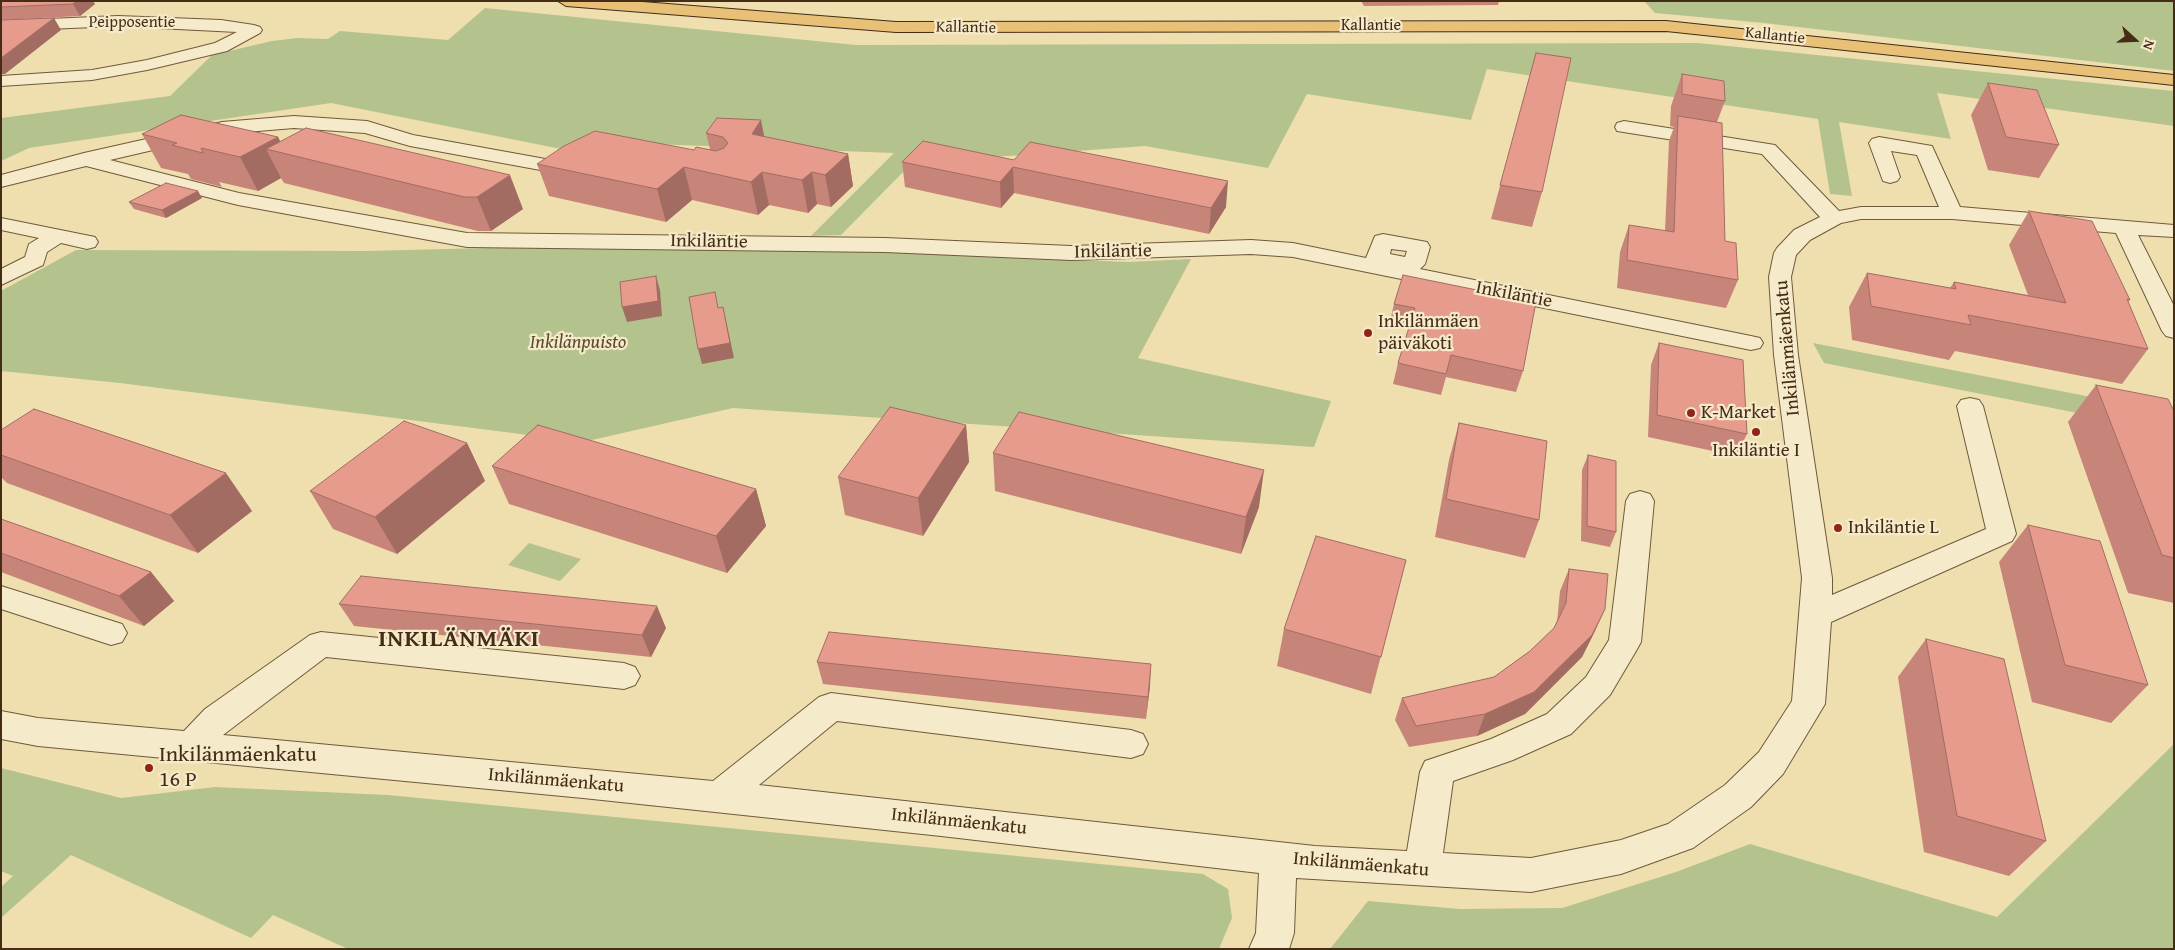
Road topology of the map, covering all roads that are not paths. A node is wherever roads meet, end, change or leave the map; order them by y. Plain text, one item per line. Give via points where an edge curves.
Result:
1 (566, 1) edge
2 (1, 26) edge
3 (2174, 80) edge
4 (1, 81) edge
5 (1624, 127) dead end
6 (84, 159) junction
7 (590, 161) edge
8 (1890, 177) dead end
9 (1, 181) edge
10 (1952, 213) junction
11 (1835, 218) junction
12 (2, 225) edge
13 (2124, 227) junction
14 (2174, 231) edge
15 (57, 236) junction
16 (86, 242) dead end
17 (1414, 264) dead end
18 (1, 278) edge
19 (2174, 331) edge
20 (1786, 336) junction
21 (1751, 343) dead end
22 (1970, 406) dead end
23 (1640, 501) dead end
24 (1, 597) edge
25 (1816, 615) junction
26 (110, 633) dead end
27 (624, 676) dead end
28 (1, 725) edge
29 (1131, 744) dead end
30 (191, 747) junction
31 (720, 797) junction
32 (1278, 858) junction
33 (1422, 870) junction
34 (1269, 949) edge

1 - 3 main road, Kallantie via 896,27 1666,26
2 - 4 street, Peipposentie via 118,21 193,23 254,30 212,50 92,75
5 - 11 street via 1768,149
6 - 7 street via 222,128 259,123 323,122 574,170
6 - 9 street
6 - 21 street, Inkiläntie via 238,199 467,240 778,243 1005,248 1071,253 1251,247 1293,250
8 - 10 street via 1879,143 1925,150
10 - 11 street, Inkilänmäenkatu via 1894,211
10 - 13 street, Inkilänmäenkatu
11 - 20 street, Inkilänmäenkatu via 1802,235 1785,253 1780,277
12 - 15 street
13 - 14 street, Inkilänmäenkatu
13 - 19 street
15 - 16 street
15 - 18 street via 37,249 35,260
17 - 20 street
20 - 25 street, Inkilänmäenkatu via 1817,578
22 - 25 street via 2002,534
23 - 33 street via 1625,642 1598,686 1559,724 1501,750 1437,772
24 - 26 street
25 - 33 street, Inkilänmäenkatu via 1808,704 1771,763 1738,796 1680,836 1621,858 1531,875
27 - 30 street via 321,644 218,719
28 - 30 street, Inkilänmäenkatu via 38,732
29 - 31 street via 831,707
30 - 31 street, Inkilänmäenkatu
31 - 32 street, Inkilänmäenkatu
32 - 33 street, Inkilänmäenkatu
32 - 34 street via 1275,933

